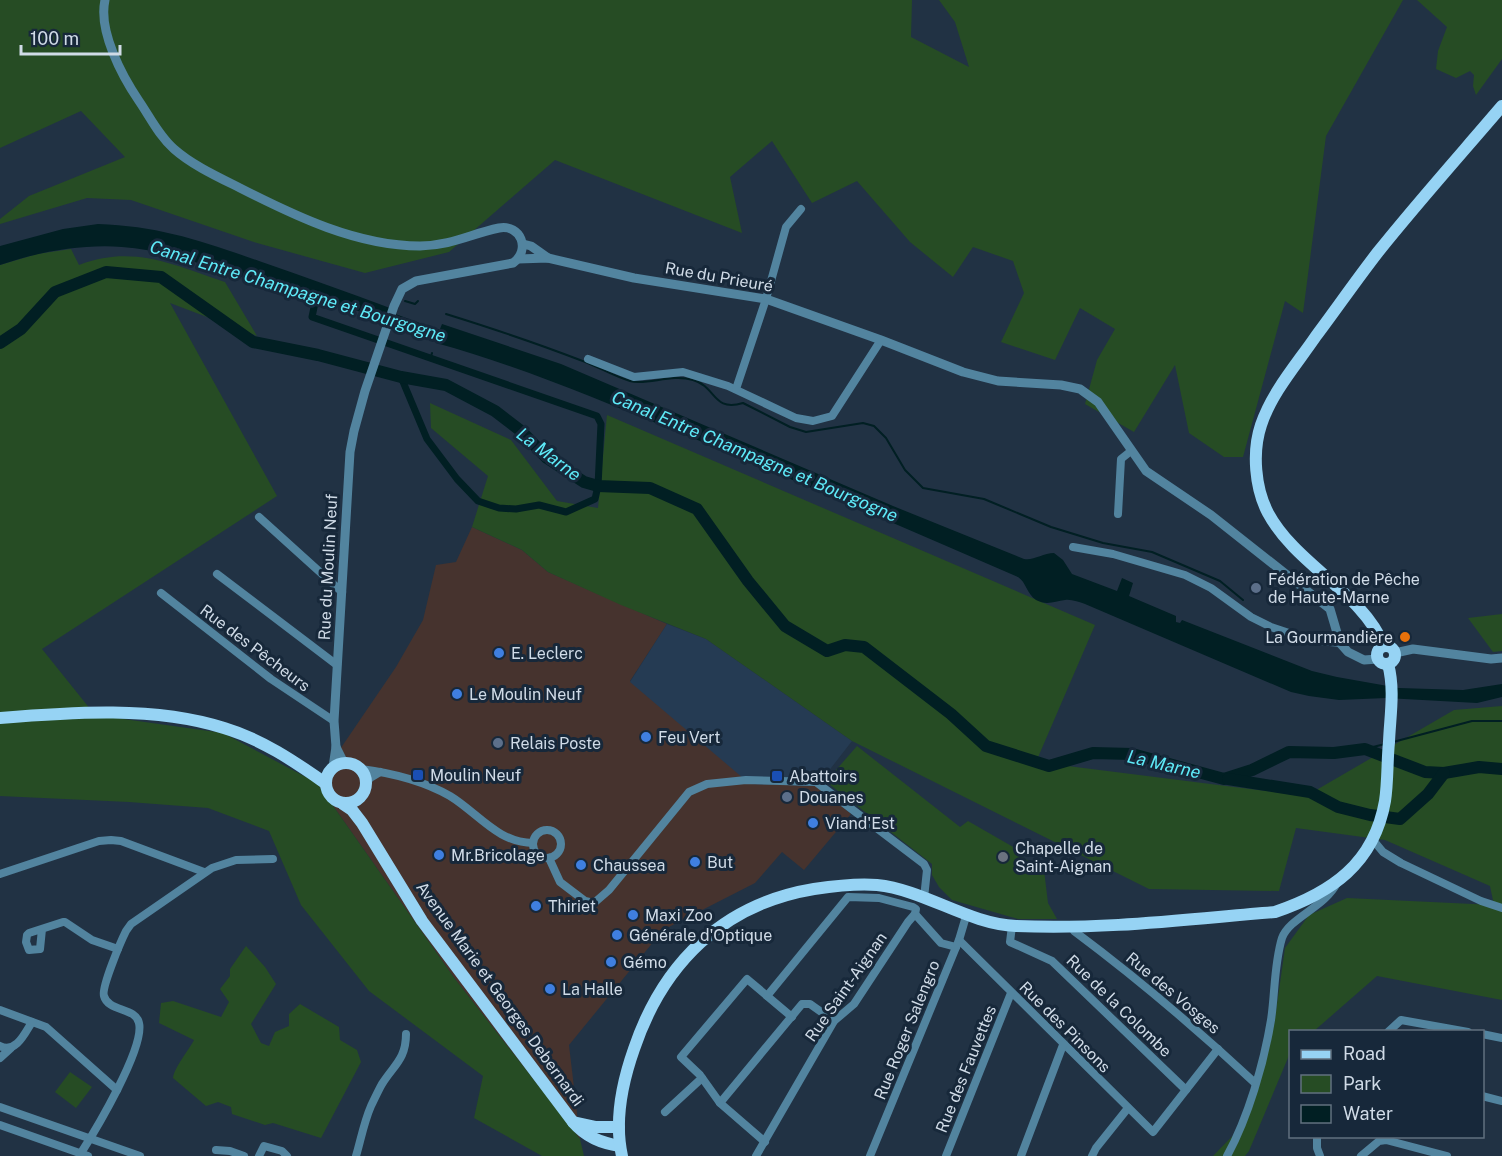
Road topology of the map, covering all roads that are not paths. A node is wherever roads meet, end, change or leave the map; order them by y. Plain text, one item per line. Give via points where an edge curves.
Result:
1 (105, 0) edge
2 (1502, 106) edge
3 (801, 209) dead end
4 (523, 244) junction
5 (548, 258) junction
6 (518, 259) junction
7 (766, 299) junction
8 (394, 305) joint
9 (881, 340) junction
10 (588, 359) dead end
11 (736, 389) junction
12 (1131, 451) junction
13 (1118, 514) dead end
14 (259, 517) dead end
15 (1073, 547) dead end
16 (217, 574) dead end
17 (342, 592) junction
18 (162, 593) dead end
19 (1340, 643) junction
20 (1502, 658) edge
21 (1387, 659) junction
22 (338, 665) junction
23 (0, 718) edge
24 (334, 721) junction
25 (361, 770) junction
26 (332, 771) junction
27 (380, 772) junction
28 (366, 784) junction
29 (359, 799) junction
30 (343, 804) junction
31 (362, 823) junction
32 (1373, 840) junction
33 (533, 843) junction
34 (549, 858) junction
35 (273, 859) dead end
36 (204, 872) junction
37 (0, 874) edge
38 (1337, 883) junction
39 (924, 898) junction
40 (1502, 908) edge
41 (967, 913) junction
42 (915, 914) junction
43 (1012, 926) junction
44 (1074, 926) junction
45 (42, 929) dead end
46 (957, 944) junction
47 (118, 949) junction
48 (1011, 993) junction
49 (766, 996) junction
50 (0, 1010) edge
51 (792, 1017) junction
52 (32, 1022) junction
53 (834, 1022) junction
54 (1390, 1030) edge
55 (1457, 1030) edge
56 (406, 1034) dead end
57 (1484, 1034) edge
58 (1502, 1038) edge
59 (1063, 1045) junction
60 (0, 1046) edge
61 (11, 1048) junction
62 (1218, 1049) junction
63 (0, 1059) edge
64 (702, 1078) junction
65 (1255, 1083) junction
66 (117, 1090) junction
67 (1186, 1090) junction
68 (1484, 1096) edge
69 (1502, 1101) edge
70 (720, 1103) junction
71 (0, 1107) edge
72 (1128, 1108) junction
73 (664, 1112) dead end
74 (573, 1122) junction
75 (0, 1125) edge
76 (619, 1127) junction
77 (90, 1138) junction
78 (1317, 1138) edge
79 (765, 1142) junction
80 (216, 1150) dead end
81 (621, 1151) edge
82 (84, 1155) edge
83 (140, 1156) edge
84 (244, 1156) edge
85 (259, 1156) edge
86 (287, 1156) edge
87 (356, 1156) edge
88 (756, 1156) edge
89 (870, 1156) edge
90 (946, 1156) edge
91 (1021, 1156) edge
92 (1092, 1156) edge
93 (1227, 1156) edge
94 (1320, 1156) edge
95 (1361, 1156) edge
96 (1448, 1156) edge

1 - 4 street, Rue du Prieuré via 106,34 136,96 174,149 211,173 320,225 376,241 446,244 507,228 516,231
2 - 21 main road via 1362,273 1276,393 1257,438 1259,485 1275,524 1367,616 1384,646 1390,647
3 - 7 street via 786,227
4 - 5 street, Rue du Prieuré
4 - 6 street
5 - 6 street, Rue du Prieuré
5 - 7 street, Rue du Prieuré via 634,278
6 - 8 street, Rue du Prieuré via 504,266 416,282 402,289
7 - 9 street, Rue du Prieuré
7 - 11 street
8 - 17 street, Rue du Moulin Neuf via 365,391 350,452
9 - 11 street via 832,417 813,421 796,418
9 - 12 street, Rue du Prieuré via 963,372 998,381 1080,389 1098,402
10 - 11 street via 634,377 682,372
12 - 13 street via 1121,459
12 - 19 street, Rue du Prieuré via 1146,471 1211,515 1330,609
14 - 17 street
15 - 19 street via 1185,575 1271,627
16 - 22 street
17 - 22 street, Rue du Moulin Neuf
18 - 24 street, Rue des Pêcheurs via 271,679
19 - 21 street via 1356,658
20 - 21 street via 1413,649
21 - 32 main road via 1392,702 1385,798
22 - 24 street, Rue du Moulin Neuf
23 - 26 main road via 80,711 176,718 237,733 303,768
24 - 26 street, Rue du Moulin Neuf via 336,747
25 - 26 main road via 356,765
25 - 27 street
25 - 28 main road
26 - 30 main road via 326,789 332,799
27 - 28 street
27 - 33 street via 424,783 451,796 498,834
28 - 29 main road
29 - 30 main road
29 - 31 main road, Avenue Marie et Georges Debernardi
30 - 31 main road, Avenue Marie et Georges Debernardi
31 - 74 main road, Avenue Marie et Georges Debernardi via 422,921
32 - 38 main road
32 - 40 street via 1401,863
33 - 34 street via 537,854
33 - 34 street via 541,832 557,834 561,848
34 - 39 street via 560,882 585,901 594,903 689,792 706,784 746,780 816,782 924,864
35 - 36 street via 236,860
36 - 37 street via 111,840
36 - 47 street via 132,924
38 - 44 main road via 1275,912
38 - 65 street via 1326,899 1283,936 1270,1022
39 - 41 main road
39 - 76 main road via 877,885 821,888 762,903 714,930 678,966 645,1020 627,1069
41 - 43 main road
41 - 46 street, Rue Roger Salengro
42 - 46 street via 941,943
42 - 49 street via 913,907 879,898 848,897
42 - 53 street, Rue Saint-Aignan via 854,1004
43 - 44 main road
43 - 67 street, Rue de la Colombe via 1010,942 1052,961
44 - 62 street, Rue des Vosges via 1074,931
45 - 47 street via 68,922 92,940
46 - 48 street, Rue des Pinsons
46 - 89 street, Rue Roger Salengro
47 - 66 street via 103,996 107,1003 136,1017 140,1028
48 - 59 street, Rue des Pinsons
48 - 90 street, Rue des Fauvettes
49 - 51 street
49 - 64 street via 747,979 681,1056
50 - 52 street
51 - 53 street via 802,1004 810,1004
51 - 70 street
52 - 61 street
52 - 66 street via 46,1027
53 - 79 street, Rue Saint-Aignan
54 - 55 street via 1401,1020
56 - 87 street via 404,1052 371,1106
57 - 58 street
59 - 72 street, Rue des Pinsons
59 - 91 street
60 - 61 street
61 - 63 street
62 - 65 street, Rue des Vosges
62 - 67 street
64 - 70 street
64 - 73 street
65 - 93 street via 1239,1134
66 - 77 street
67 - 72 street, Rue des Pinsons via 1153,1132
68 - 69 street
70 - 79 street
71 - 77 street
72 - 92 street
74 - 76 main road, Avenue Marie et Georges Debernardi
74 - 81 main road, Avenue Marie et Georges Debernardi via 582,1132
75 - 82 street
76 - 81 main road
77 - 82 street
77 - 83 street
78 - 94 street
79 - 88 street, Rue Saint-Aignan
80 - 84 street
85 - 86 street via 264,1146
95 - 96 street via 1378,1141 1386,1140

